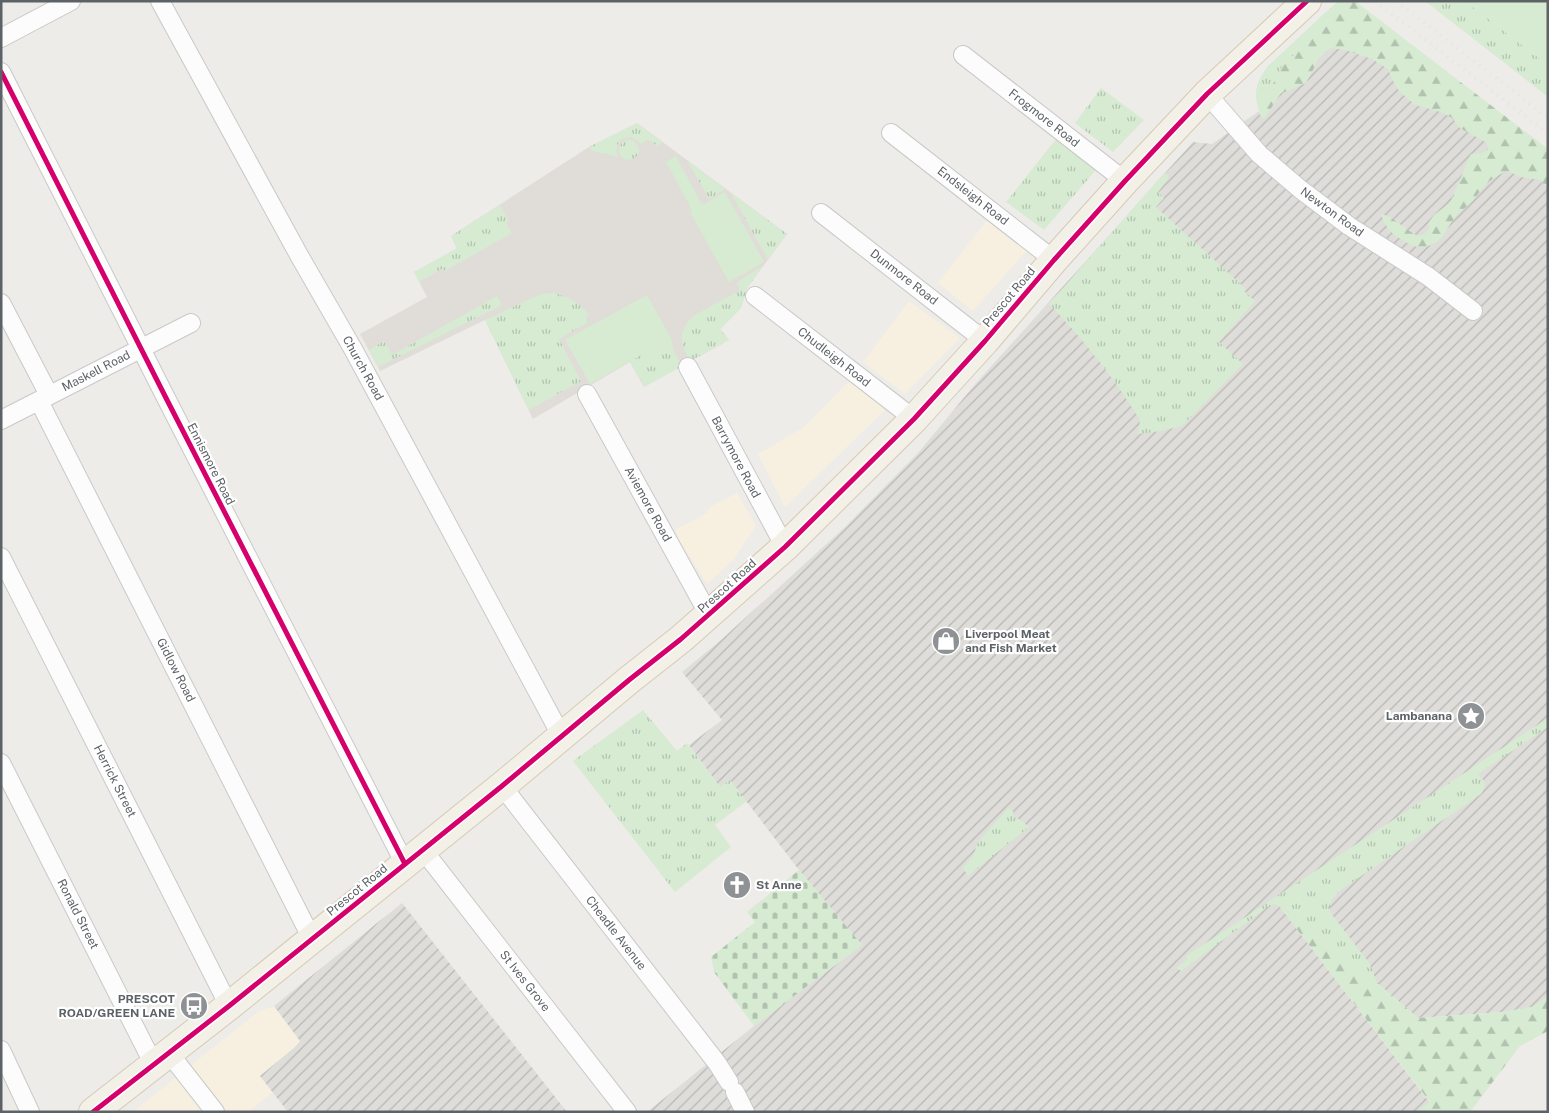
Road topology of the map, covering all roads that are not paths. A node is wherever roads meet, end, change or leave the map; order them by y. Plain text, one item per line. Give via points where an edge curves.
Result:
1 (71, 1) edge
2 (160, 1) edge
3 (1299, 9) edge
4 (1, 38) edge
5 (963, 55) dead end
6 (1, 72) edge
7 (1207, 94) junction
8 (891, 133) dead end
9 (1125, 181) junction
10 (821, 213) dead end
11 (1054, 260) junction
12 (754, 296) dead end
13 (1, 304) edge
14 (1473, 311) dead end
15 (191, 323) dead end
16 (985, 341) junction
17 (142, 349) junction
18 (688, 367) dead end
19 (587, 394) dead end
20 (44, 398) junction
21 (914, 419) junction
22 (1, 420) edge
23 (785, 547) junction
24 (1, 557) edge
25 (710, 615) junction
26 (562, 737) junction
27 (1, 763) edge
28 (502, 786) junction
29 (414, 857) junction
30 (312, 939) junction
31 (229, 1006) junction
32 (1, 1050) edge
33 (161, 1059) junction
34 (30, 1112) edge
35 (93, 1112) edge
36 (215, 1112) edge
37 (627, 1112) edge
38 (745, 1112) edge

1 - 4 street
2 - 26 street, Church Road via 353,349
3 - 7 main road, Prescot Road
5 - 9 street, Frogmore Road
6 - 17 street, Ennismore Road
7 - 9 main road, Prescot Road
7 - 14 street, Newton Road via 1260,154 1300,189
8 - 11 street, Endsleigh Road
9 - 11 main road, Prescot Road
10 - 16 street, Dunmore Road
11 - 16 main road, Prescot Road
12 - 21 street, Chudleigh Road
13 - 20 street, Gidlow Road
15 - 17 street, Maskell Road
16 - 21 main road, Prescot Road
17 - 20 street, Maskell Road
17 - 29 street, Ennismore Road
18 - 23 street, Barrymore Road
19 - 25 street, Aviemore Road
20 - 22 street, Maskell Road
20 - 30 street, Gidlow Road
21 - 23 main road, Prescot Road
23 - 25 main road, Prescot Road
24 - 31 street, Herrick Street
25 - 26 main road, Prescot Road
26 - 28 main road, Prescot Road
27 - 33 street, Ronald Street
28 - 29 main road, Prescot Road
28 - 38 street, Cheadle Avenue via 717,1063
29 - 30 main road, Prescot Road
29 - 37 street, St Ives Grove
30 - 31 main road, Prescot Road
31 - 33 main road, Prescot Road
32 - 34 street
33 - 35 main road, Prescot Road
33 - 36 street, Ronald Street

